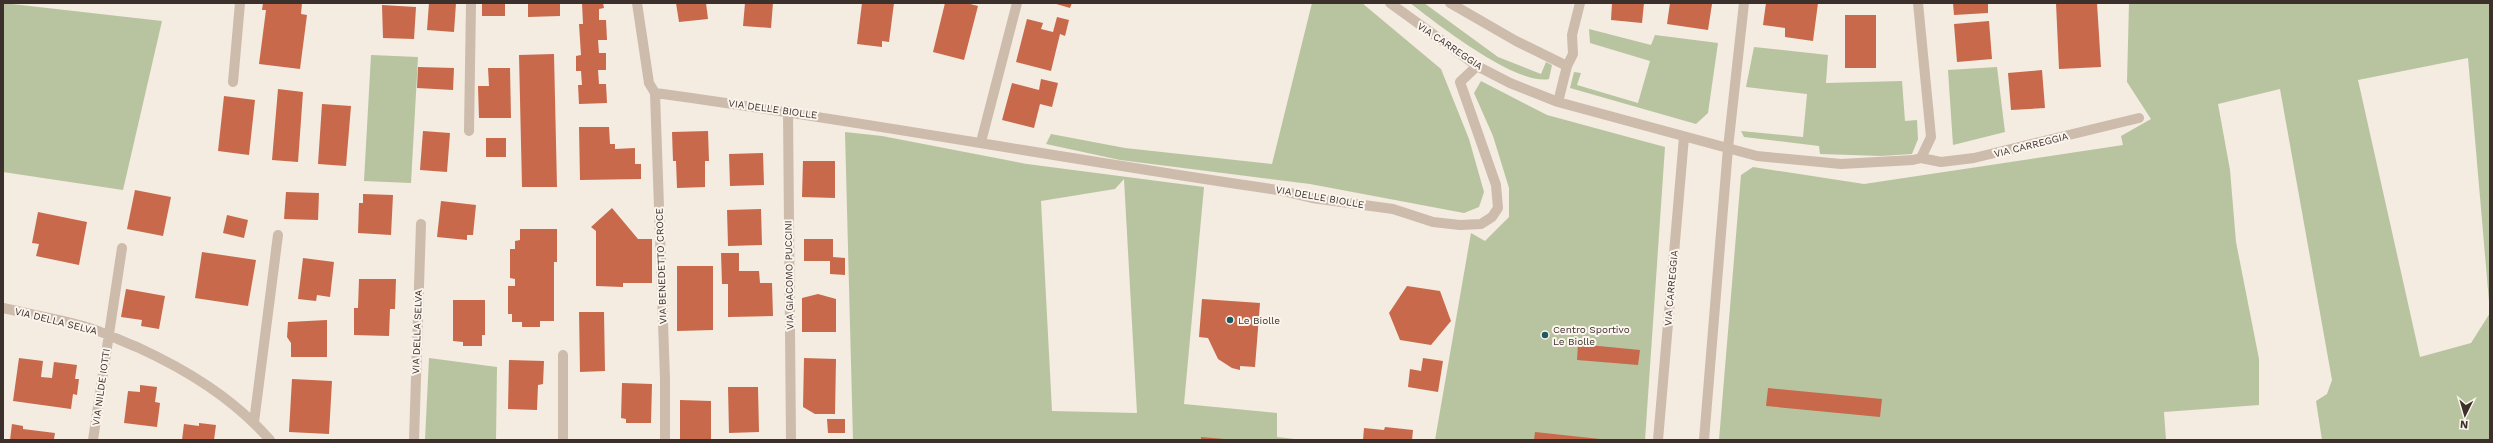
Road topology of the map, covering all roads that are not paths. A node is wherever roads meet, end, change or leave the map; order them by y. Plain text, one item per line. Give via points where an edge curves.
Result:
1 (240, 3) edge
2 (471, 3) edge
3 (637, 3) edge
4 (1017, 3) edge
5 (1390, 3) edge
6 (1450, 3) edge
7 (1580, 3) edge
8 (1744, 3) edge
9 (1918, 3) edge
10 (1477, 66) junction
11 (1567, 66) junction
12 (233, 82) dead end
13 (655, 93) junction
14 (1558, 102) junction
15 (788, 111) junction
16 (2139, 118) dead end
17 (469, 130) dead end
18 (1684, 136) junction
19 (981, 142) junction
20 (1728, 148) junction
21 (1921, 158) junction
22 (421, 224) dead end
23 (278, 235) dead end
24 (122, 248) dead end
25 (3, 308) edge
26 (109, 335) junction
27 (563, 355) dead end
28 (254, 422) junction
29 (93, 440) edge
30 (270, 440) edge
31 (414, 440) edge
32 (563, 440) edge
33 (664, 440) edge
34 (791, 440) edge
35 (1658, 440) edge
36 (1704, 440) edge

1 - 12 street
2 - 17 street
3 - 13 street via 649,83
4 - 19 street
5 - 10 street, VIA CARREGGIA
6 - 11 street via 1516,41
7 - 11 street via 1572,35 1573,54
8 - 20 street
9 - 21 street via 1931,137
10 - 14 street, VIA CARREGGIA via 1510,83
10 - 19 street, VIA DELLE BIOLLE via 1460,82 1496,185 1498,208 1492,217 1481,224 1433,222 1392,209 1058,157
11 - 14 street
13 - 15 street, VIA DELLE BIOLLE
13 - 33 street, VIA BENEDETTO CROCE via 665,379
14 - 18 street, VIA CARREGGIA
15 - 19 street, VIA DELLE BIOLLE
15 - 34 street, VIA GIACOMO PUCCINI
16 - 21 street, VIA CARREGGIA via 1974,158 1941,162
18 - 20 street, VIA CARREGGIA
18 - 35 street, VIA CARREGGIA
20 - 21 street, VIA CARREGGIA via 1757,156 1841,164
20 - 36 street
22 - 31 street, VIA DELLA SELVA
23 - 28 street
24 - 26 street, VIA DELLA SELVA
25 - 26 street, VIA DELLA SELVA via 84,326
26 - 28 street, VIA DELLA SELVA via 164,360 205,383
26 - 29 street, VIA NILDE IOTTI
27 - 32 street
28 - 30 street, VIA DELLA SELVA

